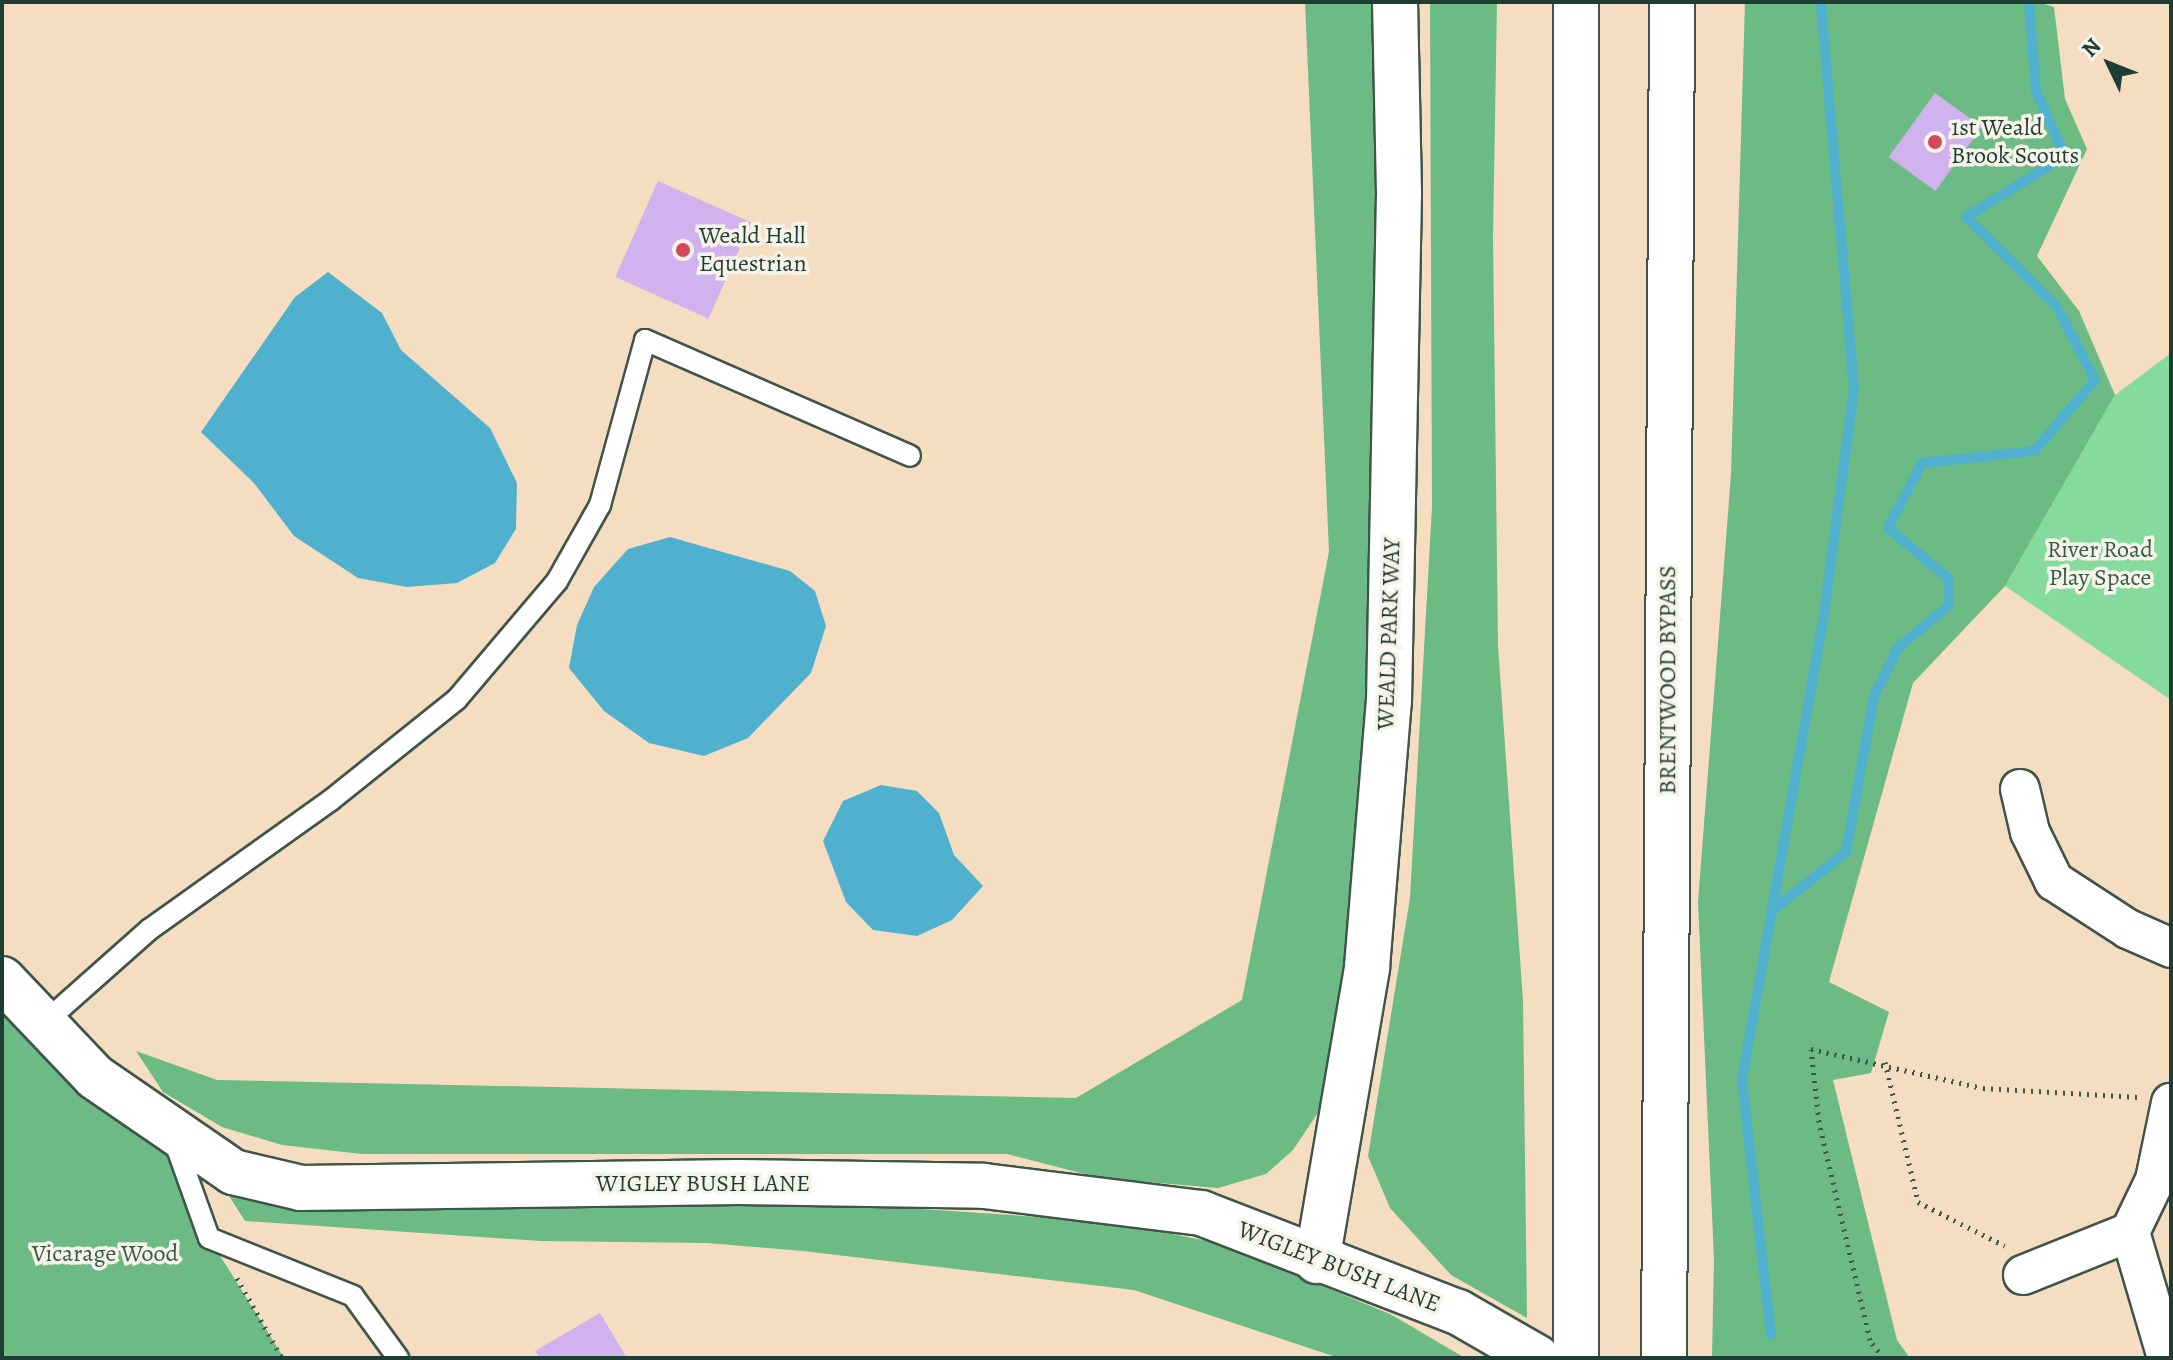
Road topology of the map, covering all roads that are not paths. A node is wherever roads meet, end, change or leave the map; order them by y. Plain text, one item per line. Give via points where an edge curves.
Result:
1 (1395, 2) edge
2 (1576, 2) edge
3 (1672, 2) edge
4 (910, 456) dead end
5 (2020, 789) dead end
6 (2171, 948) edge
7 (2, 979) edge
8 (44, 1023) junction
9 (2157, 1100) edge
10 (171, 1132) junction
11 (2130, 1232) junction
12 (1317, 1261) junction
13 (2034, 1271) road end
14 (398, 1358) edge
15 (1538, 1358) edge
16 (1576, 1358) edge
17 (1664, 1358) edge
18 (2167, 1358) edge

1 - 12 main road, WEALD PARK WAY via 1399,192 1389,701 1367,967
2 - 16 main road
3 - 17 main road, BRENTWOOD BYPASS
4 - 8 lane via 645,340 600,505 557,581 457,699 331,800 150,929
5 - 6 street via 2030,832 2054,881 2128,929
7 - 8 main road, WIGLEY BUSH LANE
8 - 10 main road, WIGLEY BUSH LANE via 95,1077
9 - 11 street via 2155,1180
10 - 12 main road, WIGLEY BUSH LANE via 233,1172 301,1188 738,1182 984,1186 1201,1213
10 - 14 lane via 209,1238 353,1296
11 - 13 street
11 - 18 street
12 - 15 main road, WIGLEY BUSH LANE via 1458,1312

